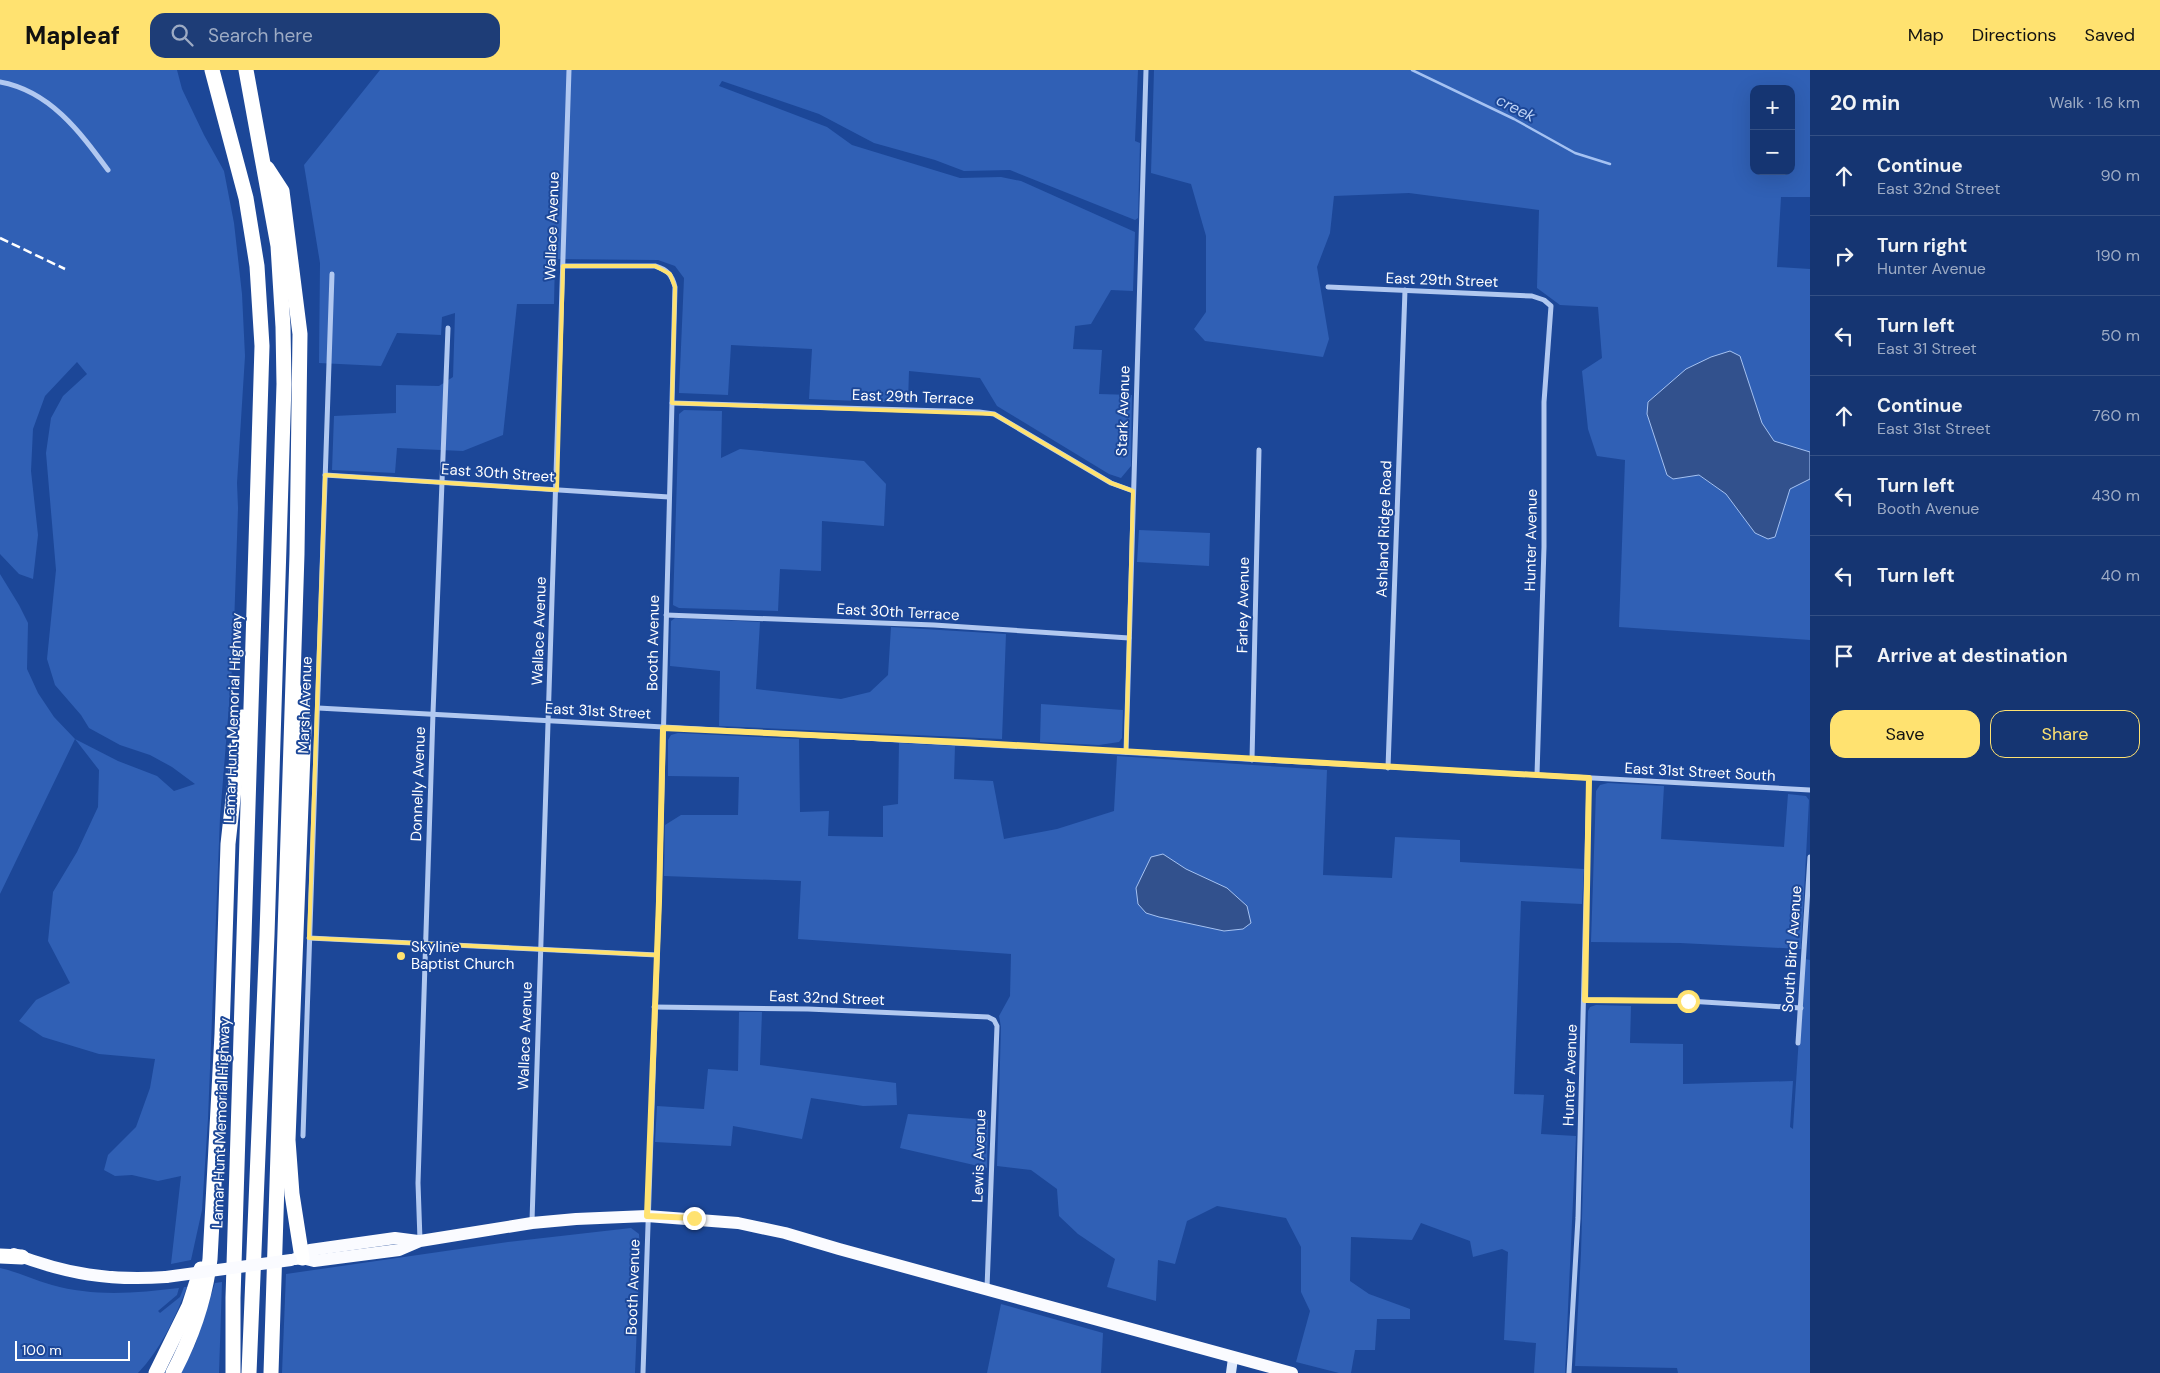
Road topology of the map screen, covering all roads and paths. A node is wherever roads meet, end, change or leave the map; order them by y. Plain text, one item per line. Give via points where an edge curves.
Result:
1 (212, 70) edge
2 (246, 70) edge
3 (569, 70) edge
4 (1146, 70) edge
5 (0, 82) edge
6 (264, 163) junction
7 (108, 170) dead end
8 (563, 266) junction
9 (332, 274) dead end
10 (1328, 288) dead end
11 (1405, 290) junction
12 (1551, 306) joint
13 (448, 328) dead end
14 (672, 403) junction
15 (1259, 450) dead end
16 (325, 475) junction
17 (442, 482) junction
18 (557, 490) junction
19 (1134, 490) junction
20 (669, 497) junction
21 (666, 615) junction
22 (1129, 638) junction
23 (294, 658) junction
24 (252, 677) junction
25 (318, 708) junction
26 (433, 713) junction
27 (548, 721) junction
28 (663, 728) junction
29 (1126, 752) junction
30 (1252, 760) junction
31 (1388, 768) junction
32 (1537, 775) junction
33 (1589, 778) junction
34 (1810, 790) edge
35 (1810, 857) edge
36 (1808, 910) edge
37 (309, 938) junction
38 (426, 943) junction
39 (541, 948) junction
40 (657, 955) junction
41 (1585, 1000) junction
42 (654, 1007) junction
43 (1801, 1008) junction
44 (996, 1024) joint
45 (1798, 1043) dead end
46 (303, 1136) dead end
47 (214, 1199) junction
48 (647, 1216) junction
49 (532, 1223) junction
50 (420, 1241) junction
51 (0, 1249) edge
52 (0, 1256) edge
53 (22, 1257) junction
54 (296, 1259) junction
55 (987, 1290) junction
56 (170, 1344) junction
57 (1234, 1358) junction
58 (146, 1373) edge
59 (156, 1373) edge
60 (173, 1373) edge
61 (233, 1373) edge
62 (249, 1373) edge
63 (271, 1373) edge
64 (643, 1373) edge
65 (1231, 1373) edge
66 (1292, 1373) edge
67 (1569, 1373) edge

1 - 24 highway, Lamar Hunt Memorial Highway via 246,198 257,266 262,346
2 - 6 highway
3 - 8 street, Wallace Avenue
4 - 19 street, Stark Avenue
5 - 7 street via 22,87 52,105 78,130
6 - 23 highway via 282,191 300,334
6 - 62 highway via 278,246 284,384
8 - 14 street, Booth Avenue via 656,266 670,274 675,287
8 - 18 street, Wallace Avenue
9 - 16 street, Marsh Avenue
10 - 11 street, East 29th Street
11 - 12 street, East 29th Street via 1532,296
11 - 31 street, Ashland Ridge Road
12 - 32 street, Hunter Avenue via 1544,402 1544,547
13 - 17 street, Donnelly Avenue
14 - 19 street, East 29th Terrace via 994,414 1111,483
14 - 20 street, Booth Avenue
15 - 30 street, Farley Avenue
16 - 17 street, East 30th Street
16 - 25 street, Marsh Avenue
17 - 18 street, East 30th Street
17 - 26 street, Donnelly Avenue
18 - 20 street, East 30th Street
18 - 27 street, Wallace Avenue
19 - 22 street, Stark Avenue
20 - 21 street, Booth Avenue
21 - 22 street, East 30th Terrace via 934,625
21 - 28 street, Booth Avenue
22 - 29 street, Stark Avenue
23 - 54 highway via 300,680 304,727 288,1140
23 - 63 highway
24 - 47 highway via 242,711 228,844
24 - 61 highway, Lamar Hunt Memorial Highway
25 - 26 street, East 31st Street
25 - 37 street, Marsh Avenue
26 - 27 street, East 31st Street
26 - 38 street, Donnelly Avenue
27 - 28 street, East 31st Street
27 - 39 street, Wallace Avenue
28 - 29 street, East 31st Street
28 - 40 street, Booth Avenue
29 - 30 street, East 31st Street
30 - 31 street, East 31st Street
31 - 32 street, East 31st Street
32 - 33 street, East 31st Street South
33 - 34 street, East 31st Street South
33 - 41 street, Hunter Avenue
35 - 36 street, South Bird Avenue
36 - 43 street, South Bird Avenue
37 - 38 street
37 - 46 street, Marsh Avenue
38 - 39 street
38 - 50 street, Donnelly Avenue via 418,1183
39 - 40 street
39 - 49 street, Wallace Avenue
40 - 42 street, Booth Avenue
41 - 43 street via 1688,1001
41 - 67 street, Hunter Avenue via 1578,1228
42 - 44 street, East 32nd Street via 875,1012 988,1018
42 - 48 street, Booth Avenue
43 - 45 street, South Bird Avenue
44 - 55 street, Lewis Avenue
47 - 56 highway via 204,1261 189,1306
47 - 60 highway via 206,1285 191,1335
48 - 49 main road
48 - 55 main road via 735,1223 785,1232
48 - 64 street, Booth Avenue
49 - 50 main road
50 - 54 main road via 399,1250 314,1262
51 - 53 main road
52 - 53 highway
53 - 54 main road, bridge via 58,1269 130,1279
55 - 57 main road
56 - 58 highway
56 - 59 highway
57 - 65 main road
57 - 66 main road

